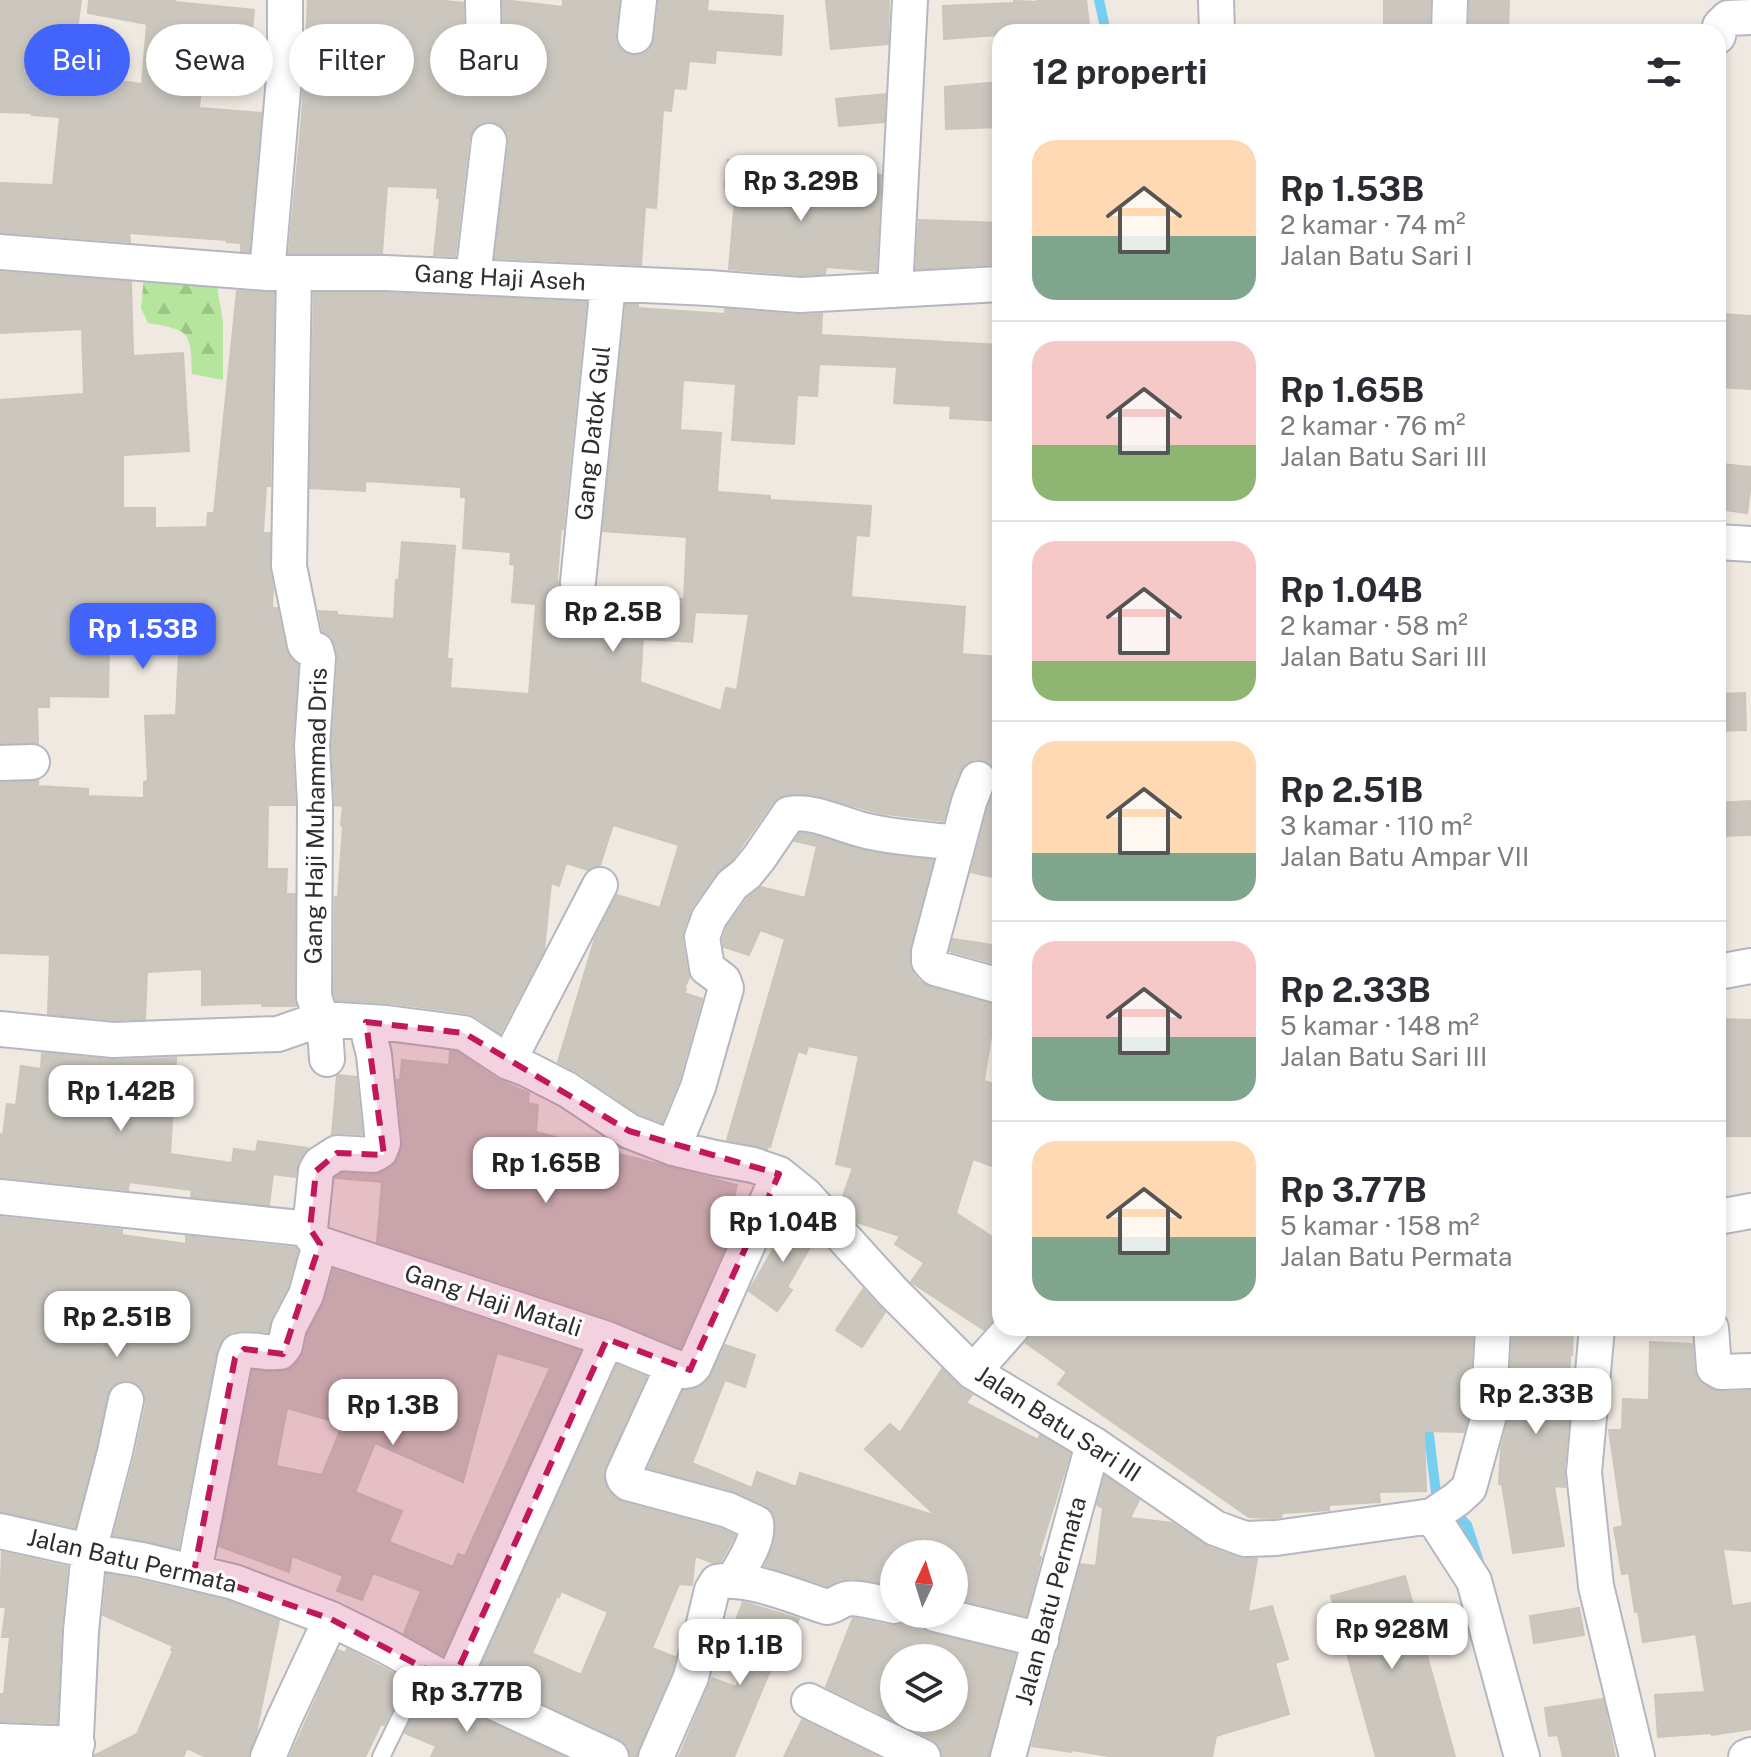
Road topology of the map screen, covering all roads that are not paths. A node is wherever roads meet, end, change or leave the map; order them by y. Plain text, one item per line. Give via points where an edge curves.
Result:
1 (285, 0) edge
2 (483, 0) edge
3 (639, 0) edge
4 (910, 0) edge
5 (1216, 0) edge
6 (1450, 0) edge
7 (483, 24) edge
8 (1217, 24) edge
9 (1449, 24) edge
10 (635, 36) dead end
11 (489, 141) dead end
12 (0, 252) edge
13 (280, 274) junction
14 (473, 277) junction
15 (608, 284) junction
16 (992, 284) edge
17 (895, 290) junction
18 (1726, 542) edge
19 (1751, 544) edge
20 (578, 582) dead end
21 (978, 779) dead end
22 (958, 843) junction
23 (600, 885) dead end
24 (1751, 966) edge
25 (1726, 971) edge
26 (992, 984) edge
27 (0, 1029) edge
28 (324, 1036) junction
29 (369, 1037) junction
30 (508, 1062) junction
31 (673, 1148) junction
32 (779, 1174) junction
33 (0, 1197) edge
34 (1751, 1211) edge
35 (1726, 1216) edge
36 (315, 1236) junction
37 (1005, 1336) edge
38 (1493, 1336) edge
39 (1596, 1336) edge
40 (1712, 1336) edge
41 (607, 1339) junction
42 (673, 1366) junction
43 (1751, 1371) edge
44 (973, 1372) junction
45 (126, 1400) dead end
46 (1093, 1444) junction
47 (1444, 1508) junction
48 (0, 1531) edge
49 (89, 1551) junction
50 (194, 1572) junction
51 (733, 1581) junction
52 (880, 1604) edge
53 (331, 1619) junction
54 (968, 1622) edge
55 (1041, 1640) junction
56 (438, 1675) junction
57 (809, 1701) dead end
58 (0, 1741) edge
59 (76, 1750) edge
60 (1019, 1755) edge
61 (268, 1757) edge
62 (381, 1757) edge
63 (611, 1757) edge
64 (656, 1757) edge
65 (923, 1757) edge
66 (1522, 1757) edge
67 (1637, 1757) edge

1 - 13 street, Gang Haji Muhammad Dris
2 - 7 street
3 - 10 street
4 - 17 street
5 - 8 street
6 - 9 street
11 - 14 street
12 - 13 street, Gang Haji Aseh
13 - 14 street, Gang Haji Aseh
13 - 28 street, Gang Haji Muhammad Dris via 289,566 305,645 316,650 318,658 312,746 314,997
14 - 15 street, Gang Haji Aseh
15 - 17 street, Gang Haji Aseh via 800,295
15 - 20 street, Gang Datok Gul
16 - 17 street, Gang Haji Aseh
18 - 19 street
21 - 22 street
22 - 26 street via 929,961 935,968
22 - 31 street via 789,814 746,874 732,885 702,937 707,968 726,988 698,1087
23 - 30 street
24 - 25 street
27 - 28 street, Jalan Batu Sari III via 113,1040
28 - 29 street, Jalan Batu Sari III
29 - 30 street, Jalan Batu Sari III via 464,1033
29 - 36 street via 383,1143 373,1155 337,1153 320,1164
30 - 31 street, Jalan Batu Sari III via 568,1090 629,1131
31 - 32 street, Jalan Batu Sari III
32 - 42 street via 694,1366 684,1371
32 - 44 street, Jalan Batu Sari III
33 - 36 street, Gang Haji Matali
34 - 35 street
36 - 41 street, Gang Haji Matali
36 - 50 street via 306,1295 285,1346 272,1353 244,1349 235,1358
37 - 44 street
38 - 47 street via 1488,1419 1469,1488
39 - 67 street via 1584,1472 1596,1586
40 - 43 street via 1714,1368
41 - 42 street
41 - 56 street, Gang Haji Matali
42 - 51 street via 624,1479 756,1523 752,1544
44 - 46 street, Jalan Batu Sari III
45 - 49 street
46 - 47 street, Jalan Batu Sari III via 1215,1528 1245,1539
46 - 55 street, Jalan Batu Permata
47 - 66 street via 1474,1581
48 - 49 street, Jalan Batu Permata
49 - 50 street, Jalan Batu Permata
49 - 59 street
50 - 53 street, Jalan Batu Permata
51 - 52 street via 827,1607 851,1599
51 - 64 street via 717,1582 712,1590 691,1677
53 - 56 street, Jalan Batu Permata
53 - 61 street
54 - 55 street
55 - 60 street, Jalan Batu Permata
56 - 62 lane
56 - 63 street, Jalan Batu Permata
57 - 65 street
58 - 59 street

